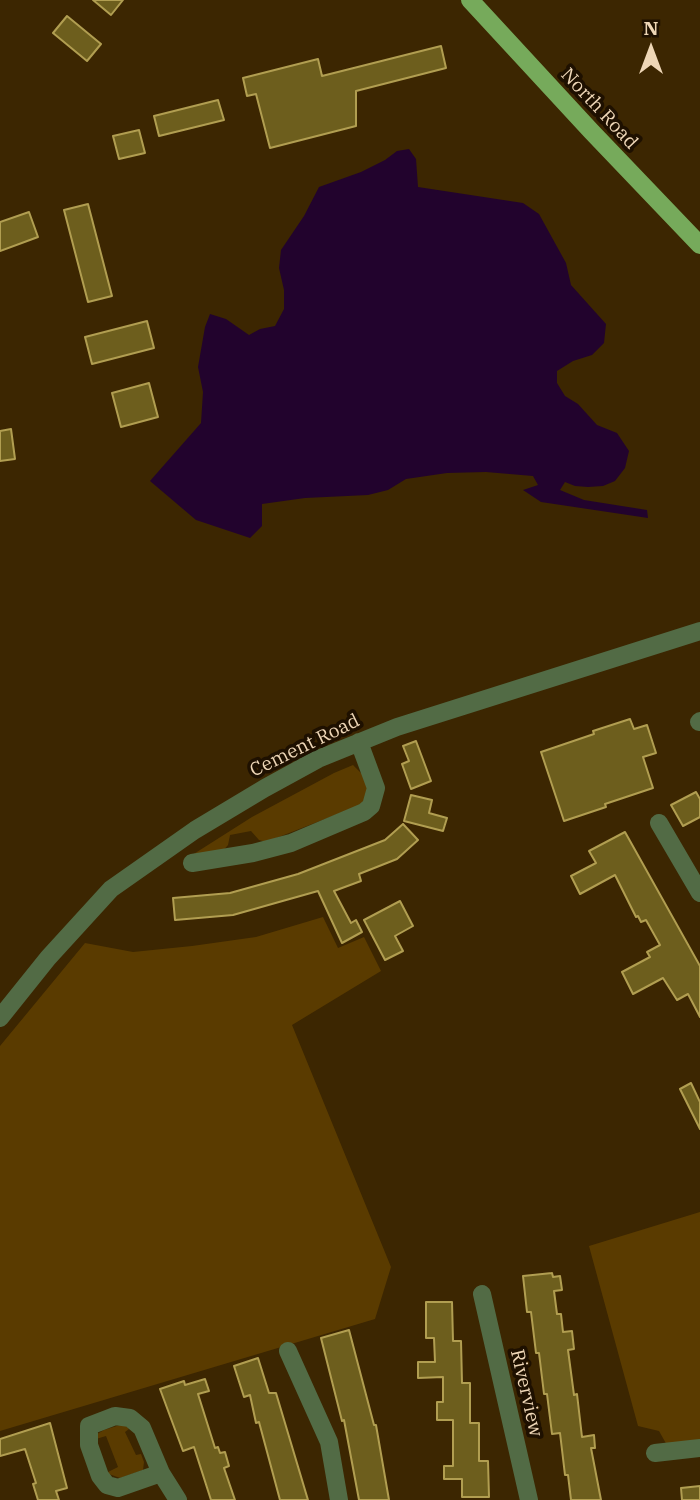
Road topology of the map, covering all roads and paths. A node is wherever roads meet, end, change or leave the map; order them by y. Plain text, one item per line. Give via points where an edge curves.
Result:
1 (470, 0) edge
2 (700, 245) edge
3 (699, 635) edge
4 (359, 742) junction
5 (659, 823) dead end
6 (192, 863) dead end
7 (700, 893) edge
8 (0, 1018) edge
9 (482, 1294) dead end
10 (288, 1351) dead end
11 (700, 1448) edge
12 (655, 1453) dead end
13 (160, 1473) junction
14 (178, 1500) edge
15 (339, 1500) edge
16 (529, 1500) edge

1 - 2 main road, North Road
3 - 4 street, Cement Road via 518,688
4 - 6 street via 376,788 371,806 364,812 291,843
4 - 8 street, Cement Road via 265,788 111,889
5 - 7 street
9 - 16 street, Riverview
10 - 15 street via 329,1442
11 - 12 street
13 - 13 street via 118,1488 107,1485 89,1445 89,1426 115,1416 130,1418 142,1428
13 - 14 street

